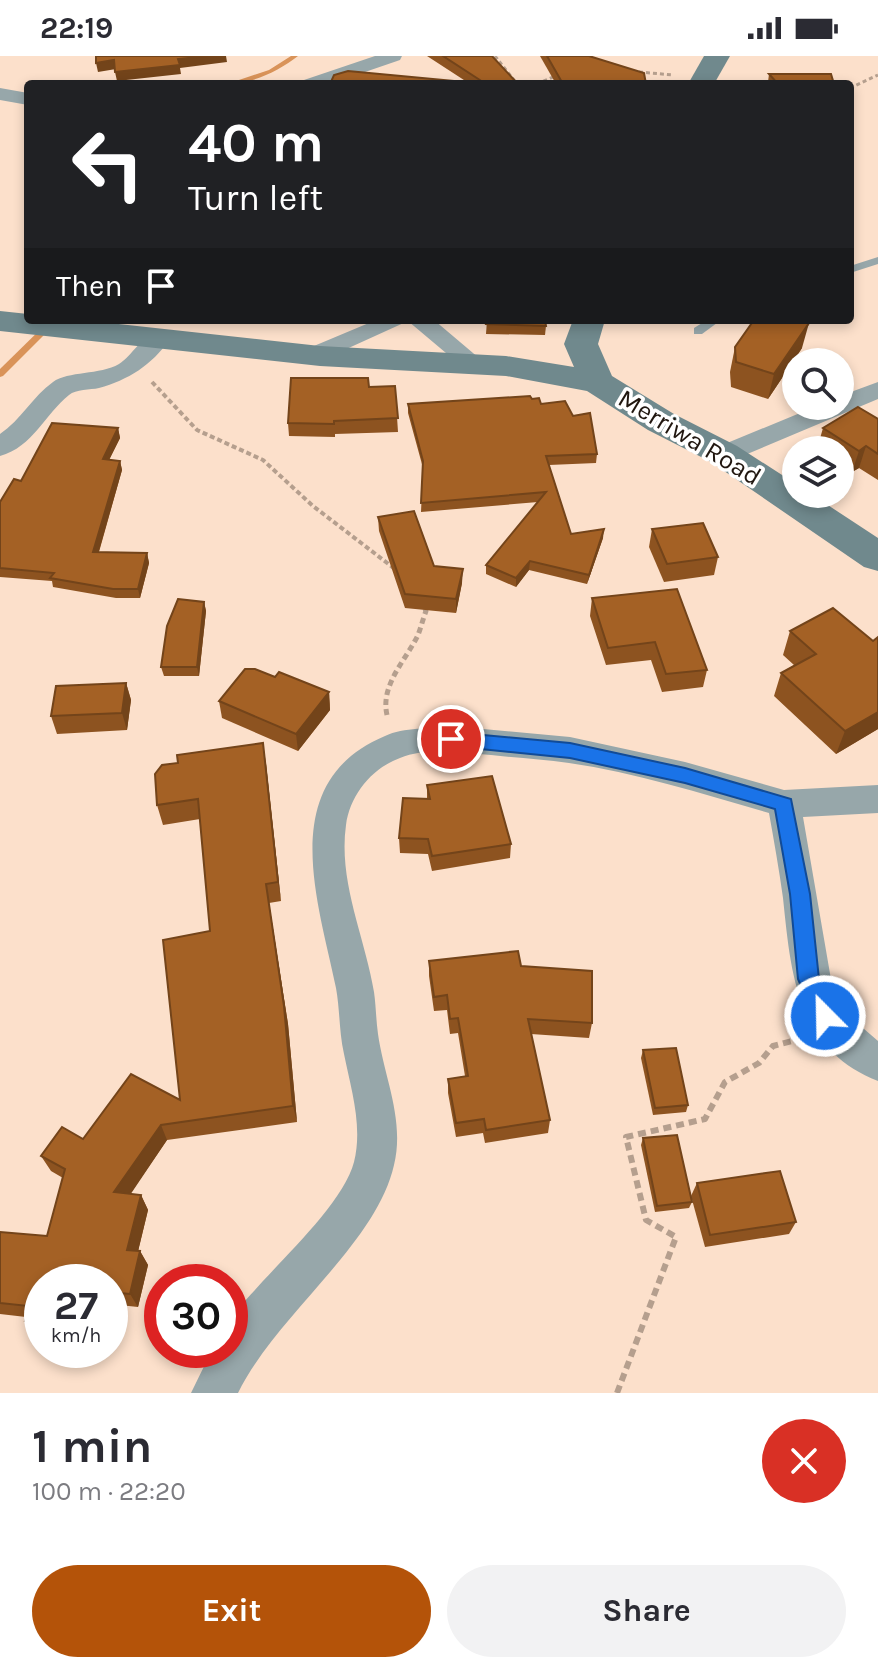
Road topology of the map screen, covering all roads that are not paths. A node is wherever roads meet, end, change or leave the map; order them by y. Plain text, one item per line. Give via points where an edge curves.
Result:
1 (393, 56) edge
2 (323, 80) edge
3 (0, 94) edge
4 (24, 98) edge
5 (878, 260) edge
6 (854, 269) edge
7 (0, 321) edge
8 (24, 323) edge
9 (41, 324) edge
10 (387, 324) edge
11 (425, 324) edge
12 (709, 324) edge
13 (110, 329) edge
14 (585, 329) edge
15 (698, 331) dead end
16 (157, 340) junction
17 (311, 356) junction
18 (490, 365) junction
19 (597, 382) junction
20 (878, 390) edge
21 (0, 447) edge
22 (724, 454) junction
23 (878, 557) edge
24 (878, 799) edge
25 (784, 804) junction
26 (878, 1063) edge
27 (214, 1393) edge

1 - 2 street
3 - 4 street
5 - 6 lane
7 - 8 street
9 - 13 street
10 - 17 street
11 - 18 street
12 - 15 lane
13 - 16 street
14 - 18 street via 547,354
14 - 19 street, Merriwa Road
16 - 17 street
16 - 21 street via 133,365 108,377 63,386 25,429
17 - 18 street
18 - 19 street
19 - 22 street, Merriwa Road
20 - 22 street
22 - 23 street, Merriwa Road
24 - 25 street
25 - 26 street via 809,979 837,1033
25 - 27 street via 570,750 451,739 395,745 358,767 341,791 329,825 330,878 377,1120 374,1165 353,1210 262,1315

